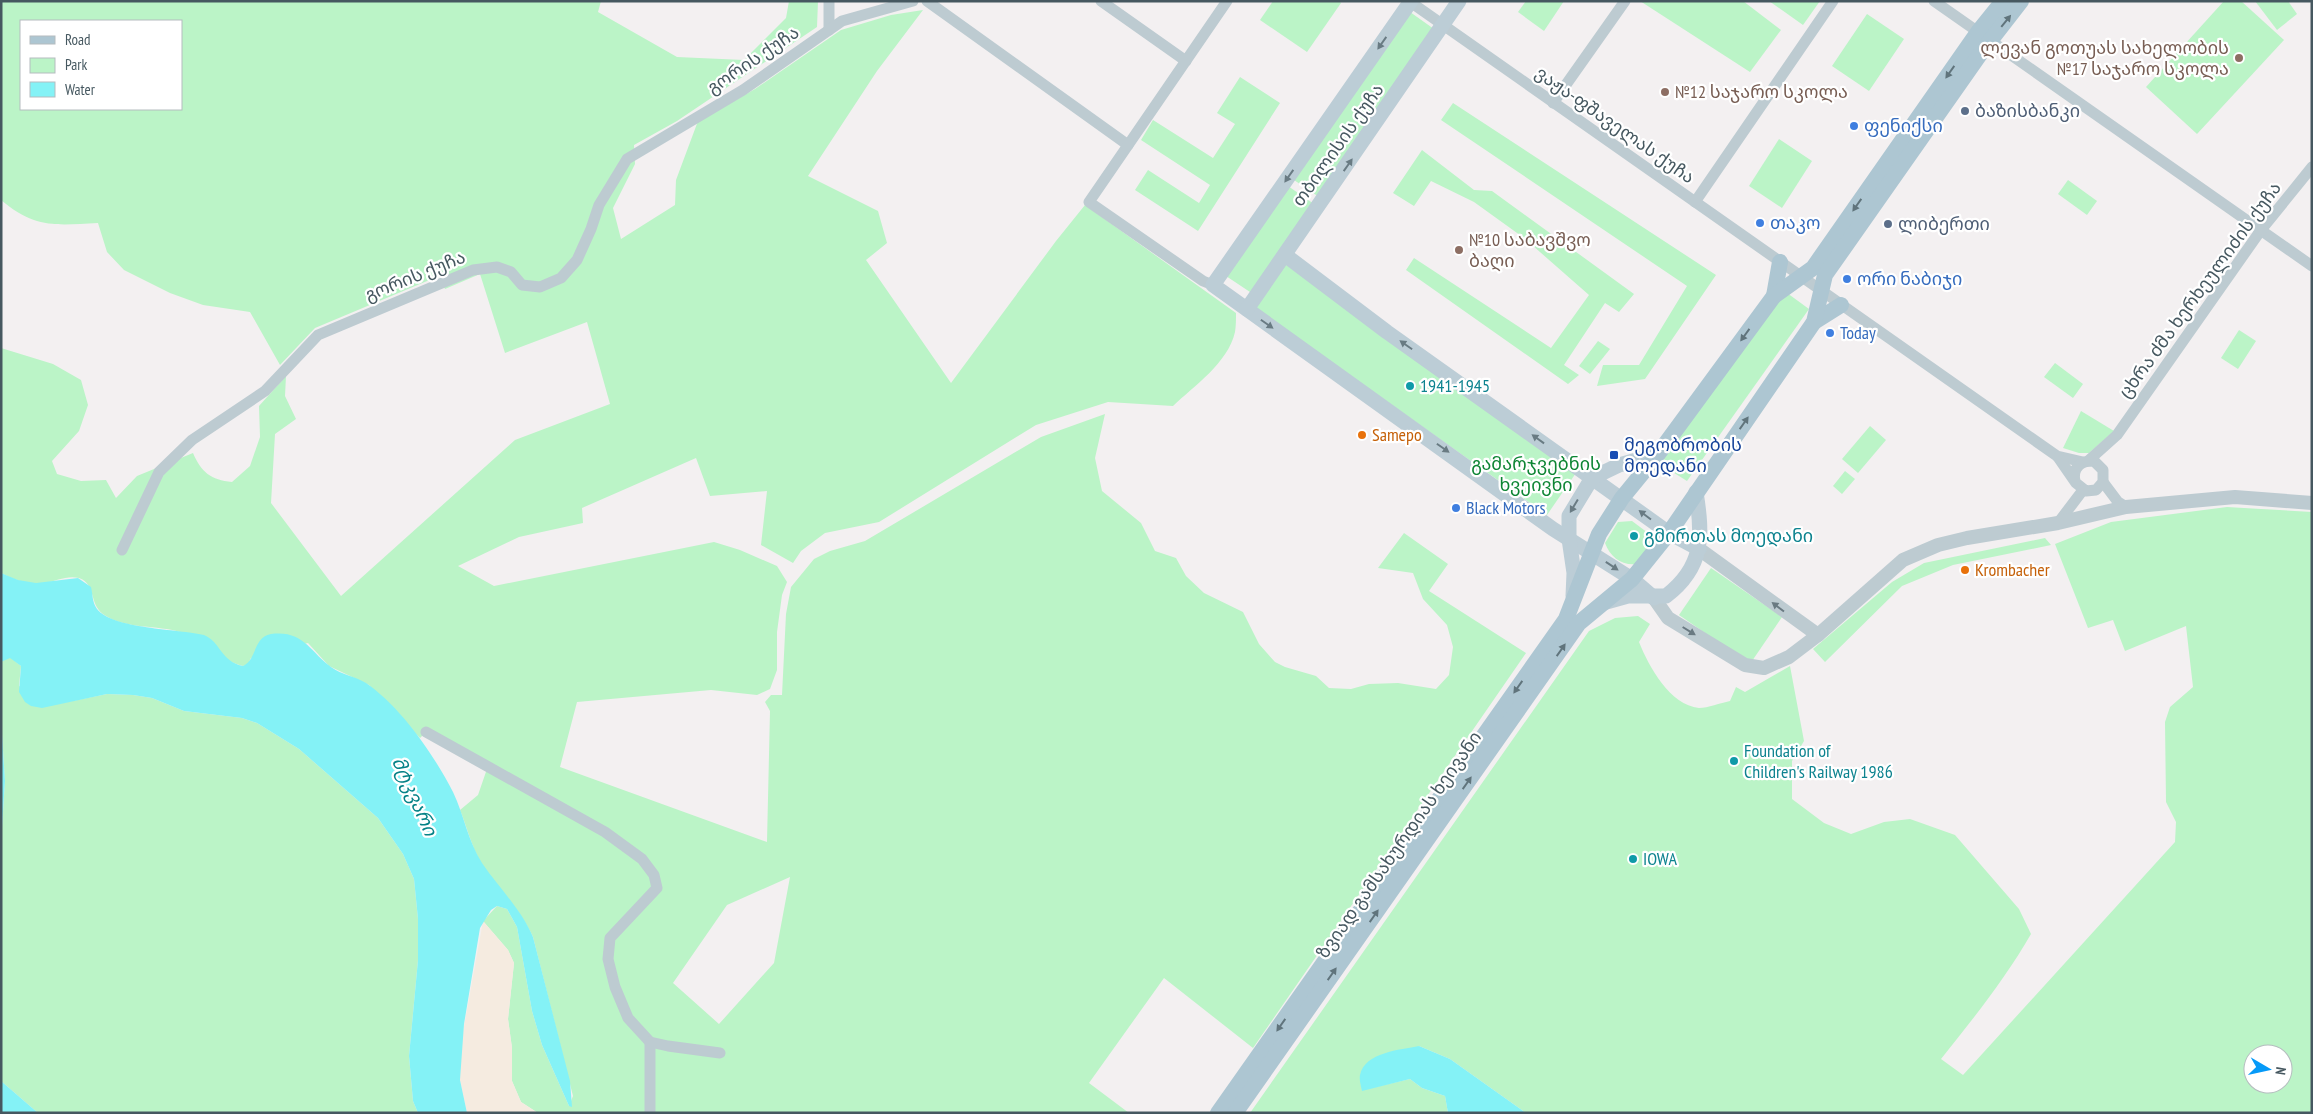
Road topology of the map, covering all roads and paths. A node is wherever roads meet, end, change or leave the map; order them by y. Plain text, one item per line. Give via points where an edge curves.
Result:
1 (829, 1) edge
2 (912, 1) edge
3 (926, 1) edge
4 (1101, 1) edge
5 (1227, 1) edge
6 (1460, 1) edge
7 (1625, 1) edge
8 (1833, 1) edge
9 (1934, 1) edge
10 (2003, 1) edge
11 (2021, 1) edge
12 (1410, 2) edge
13 (1442, 26) junction
14 (829, 30) junction
15 (1984, 36) junction
16 (1186, 61) junction
17 (1553, 104) junction
18 (1128, 146) junction
19 (2312, 167) edge
20 (1695, 202) junction
21 (2261, 230) junction
22 (1284, 255) junction
23 (1780, 262) junction
24 (2312, 266) edge
25 (1801, 278) junction
26 (1214, 286) junction
27 (1821, 292) junction
28 (1774, 296) junction
29 (1841, 306) junction
30 (1247, 309) junction
31 (1814, 322) junction
32 (2117, 435) junction
33 (1658, 454) junction
34 (2057, 456) junction
35 (2086, 461) junction
36 (2103, 470) junction
37 (1592, 478) junction
38 (2104, 482) junction
39 (2079, 486) junction
40 (1696, 492) junction
41 (1622, 498) junction
42 (2312, 503) edge
43 (2126, 507) junction
44 (2058, 524) junction
45 (1669, 533) junction
46 (1568, 538) junction
47 (1699, 549) junction
48 (122, 550) dead end
49 (1592, 553) junction
50 (1632, 579) junction
51 (1654, 598) junction
52 (1573, 604) junction
53 (1600, 604) junction
54 (1818, 635) junction
55 (426, 732) dead end
56 (1340, 952) junction
57 (1314, 989) junction
58 (650, 1042) junction
59 (720, 1053) dead end
60 (650, 1113) edge
61 (1218, 1113) edge
62 (1235, 1113) edge

1 - 14 street
2 - 14 street, გორის ქუჩა via 842,20
3 - 18 street
4 - 16 street
5 - 16 street
6 - 13 main road, თბილისის ქუჩა
7 - 17 street
8 - 20 street
9 - 15 street
10 - 15 main road
15 -> 11 main road
12 - 13 street, ვაჟა-ფშაველას ქუჩა
12 -> 26 main road, თბილისის ქუჩა
13 - 17 street, ვაჟა-ფშაველას ქუჩა
22 -> 13 main road, თბილისის ქუჩა
14 - 48 street, გორის ქუჩა via 743,90 627,159 599,205 577,260 561,278 540,287 522,285 511,272 497,266 473,270 318,335 265,391 192,440 159,472
15 - 21 street
15 -> 25 main road via 1818,261
15 - 27 main road via 1824,275
16 - 18 street
17 - 20 street, ვაჟა-ფშაველას ქუჩა
18 - 26 street via 1089,202
19 - 21 street, ცხრა ძმა ხერხეულიძის ქუჩა
20 - 23 street, ვაჟა-ფშაველას ქუჩა
21 - 24 street
21 - 32 street, ცხრა ძმა ხერხეულიძის ქუჩა
22 - 30 main road, თბილისის ქუჩა
37 -> 22 main road via 1386,332
23 - 25 street, ვაჟა-ფშაველას ქუჩა
23 - 28 main road
25 - 27 street, ვაჟა-ფშაველას ქუჩა
25 - 28 main road
26 - 30 main road
27 - 29 street, ვაჟა-ფშაველას ქუჩა
27 - 31 main road
28 -> 33 main road
29 - 31 main road
29 - 34 street, ვაჟა-ფშაველას ქუჩა
30 -> 46 main road
40 -> 31 main road
32 - 35 street, ცხრა ძმა ხერხეულიძის ქუჩა
32 - 36 street, ცხრა ძმა ხერხეულიძის ქუჩა
33 - 37 main road via 1619,465
33 - 41 main road
34 - 35 street
34 - 39 street
35 - 36 street via 2099,464
35 - 39 street via 2077,466 2074,473
36 - 38 street
37 - 41 main road
37 -> 46 main road via 1569,516
38 - 39 street via 2096,490
38 - 43 street via 2118,502
39 - 44 street
40 - 45 main road
40 - 47 main road
45 -> 41 main road
41 - 49 main road via 1608,517
42 - 43 street via 2235,497
43 - 44 street
44 - 54 street via 1967,538 1903,560
45 - 47 main road
45 - 50 main road
46 - 49 main road
46 - 52 main road via 1574,573
47 - 51 main road via 1687,576 1678,587 1666,596
54 -> 47 street
49 -> 50 main road
49 - 52 main road
50 - 51 main road
50 - 53 main road
51 - 53 main road via 1628,596
51 -> 54 street via 1668,618 1745,666 1764,668 1789,657
52 -> 56 main road, ზვიად გამსახურდიას ხეივანი via 1566,619
56 -> 53 main road, ზვიად გამსახურდიას ხეივანი via 1579,623
55 - 58 street via 605,832 642,859 654,875 658,888 610,938 608,959 628,1018
56 - 57 main road, ზვიად გამსახურდიას ხეივანი
57 -> 61 main road, ზვიად გამსახურდიას ხეივანი
57 - 62 main road, ზვიად გამსახურდიას ხეივანი
58 - 59 street
58 - 60 street

